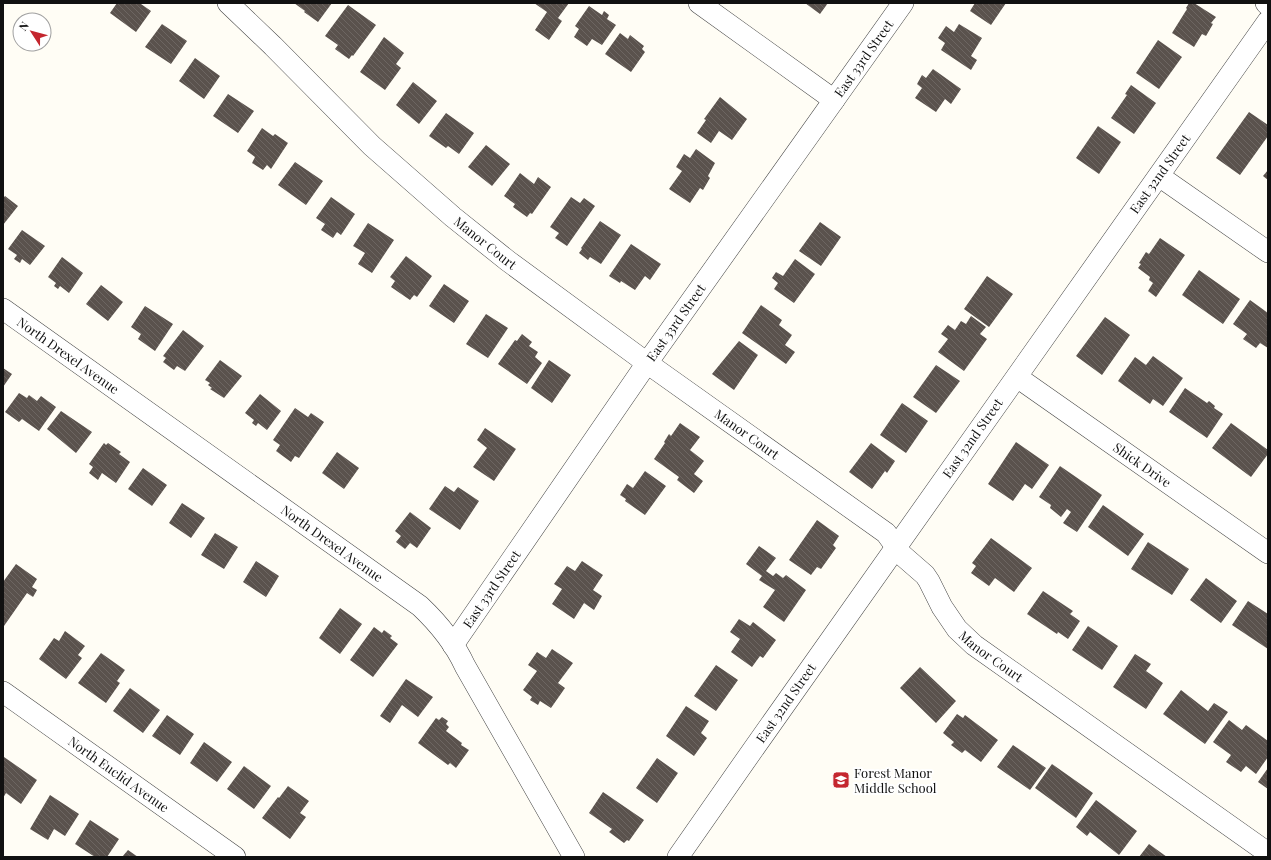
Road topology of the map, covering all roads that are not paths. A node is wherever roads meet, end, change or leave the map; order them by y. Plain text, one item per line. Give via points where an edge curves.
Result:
1 (228, 3) edge
2 (699, 3) edge
3 (903, 3) edge
4 (1268, 21) edge
5 (834, 100) junction
6 (1159, 176) junction
7 (1268, 252) edge
8 (3, 309) edge
9 (647, 363) junction
10 (1017, 377) junction
11 (896, 546) junction
12 (1268, 553) edge
13 (453, 645) junction
14 (3, 692) edge
15 (1268, 853) edge
16 (235, 857) edge
17 (574, 857) edge
18 (678, 857) edge

1 - 9 street, Manor Court via 366,140 431,199 508,261
2 - 5 street
3 - 5 street, East 33rd Street
4 - 6 street, East 32nd Street
5 - 9 street, East 33rd Street
6 - 7 street
6 - 10 street, East 32nd Street
8 - 13 street, North Drexel Avenue via 420,606 440,626
9 - 11 street, Manor Court via 881,529
9 - 13 street, East 33rd Street
10 - 11 street, East 32nd Street
10 - 12 street, Shick Drive
11 - 15 street, Manor Court via 925,575 942,608 957,629 974,645
11 - 18 street, East 32nd Street
13 - 17 street, North Drexel Avenue
14 - 16 street, North Euclid Avenue

